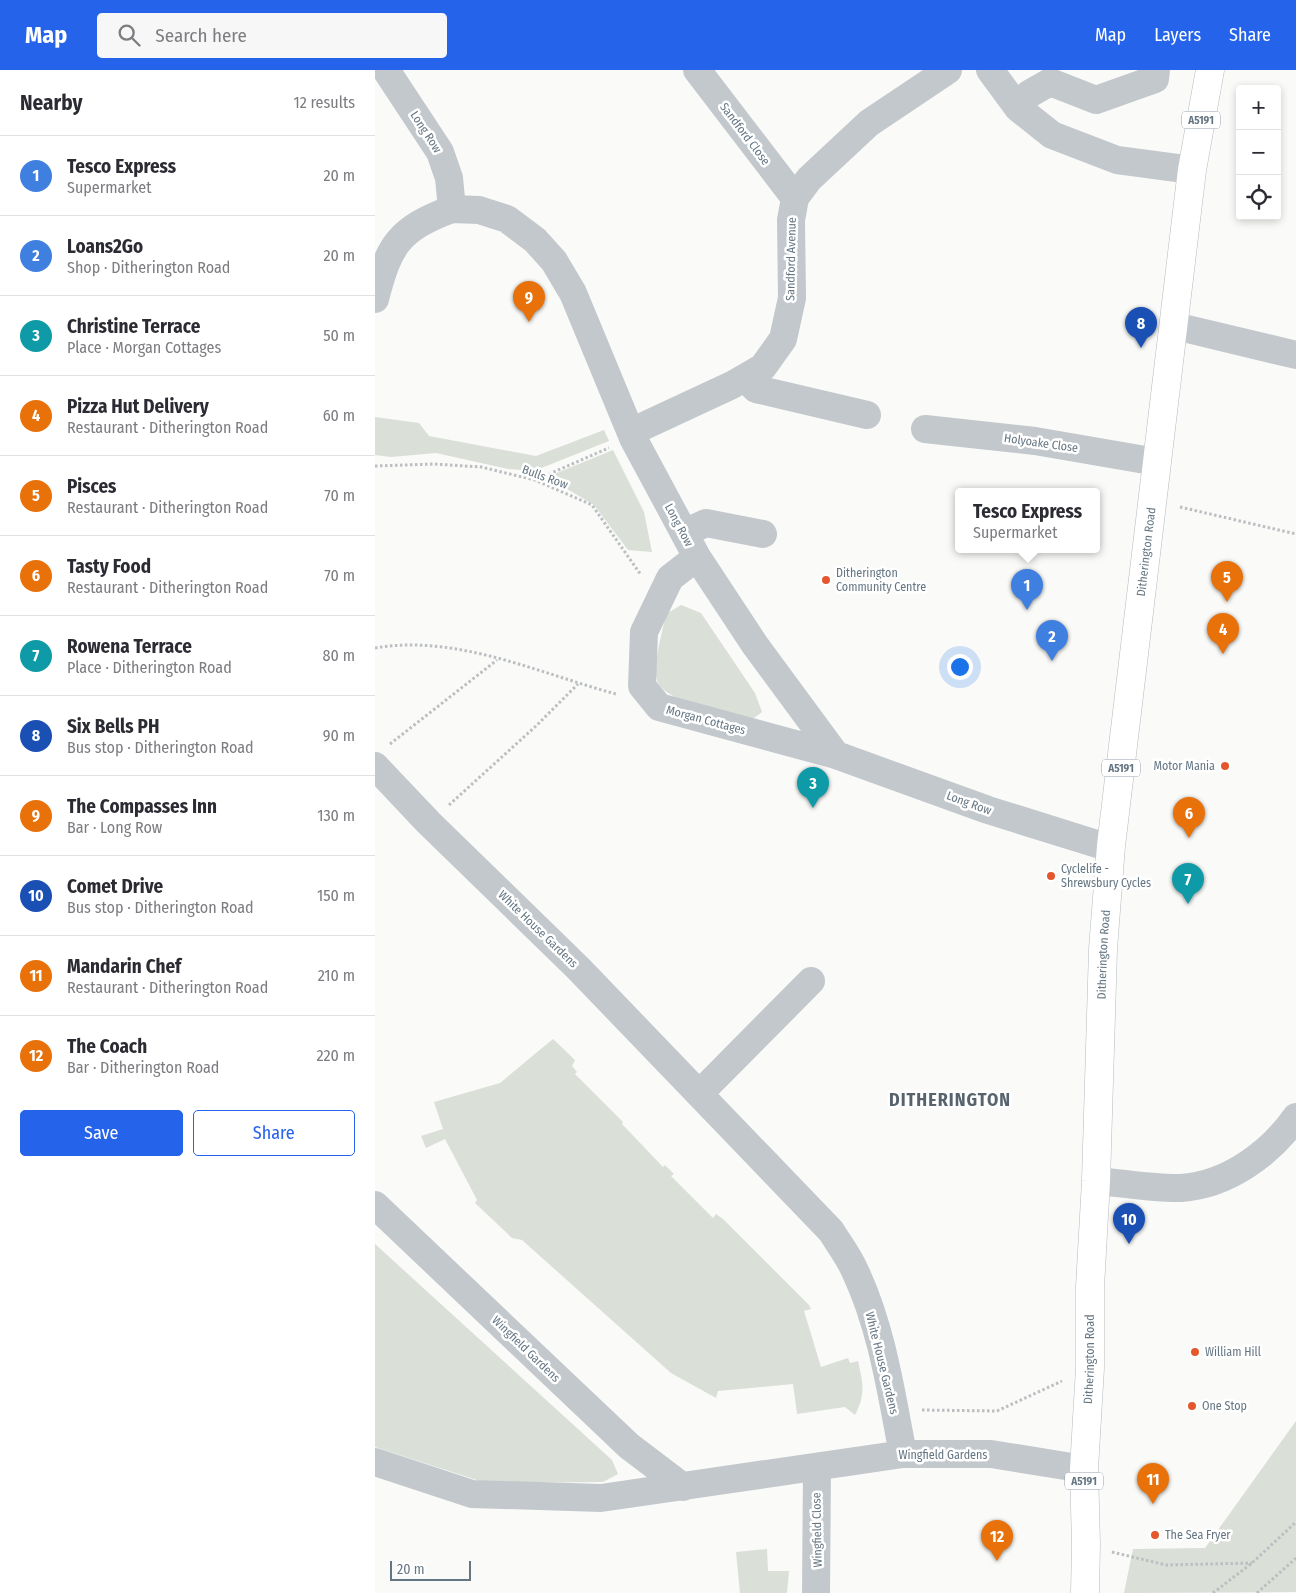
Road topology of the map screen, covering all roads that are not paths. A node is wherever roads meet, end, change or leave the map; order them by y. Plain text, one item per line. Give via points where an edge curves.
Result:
1 (385, 70) edge
2 (697, 70) edge
3 (948, 70) edge
4 (990, 70) edge
5 (1156, 70) edge
6 (1210, 70) edge
7 (1018, 108) junction
8 (1192, 170) junction
9 (795, 198) junction
10 (452, 209) junction
11 (375, 298) edge
12 (1175, 326) junction
13 (1296, 355) edge
14 (745, 378) junction
15 (867, 415) dead end
16 (925, 429) dead end
17 (632, 435) junction
18 (1157, 462) junction
19 (684, 533) junction
20 (763, 534) dead end
21 (697, 557) junction
22 (836, 755) junction
23 (379, 758) edge
24 (1111, 846) junction
25 (811, 981) dead end
26 (700, 1093) junction
27 (1296, 1117) edge
28 (1096, 1181) junction
29 (375, 1205) edge
30 (903, 1454) junction
31 (375, 1462) edge
32 (817, 1467) junction
33 (1084, 1469) junction
34 (683, 1487) junction
35 (817, 1593) edge
36 (1085, 1593) edge

1 - 10 street, Long Row via 440,152 449,178
2 - 9 street, Sandford Close
3 - 9 street, Sandford Avenue via 869,123 809,179
4 - 7 street
5 - 7 street via 1155,79 1096,100 1050,82 1029,94
6 - 8 main road, A5191
7 - 8 street via 1052,135 1117,160
8 - 12 main road, Ditherington Road / A5191
9 - 14 street, Sandford Avenue via 791,220 792,298 783,338 763,368
10 - 11 street via 428,218 400,238 382,269
10 - 17 street, Long Row via 479,210 507,219 535,240 554,261 573,293
12 - 13 street
12 - 18 main road, Ditherington Road / A5191
14 - 15 street via 756,389
14 - 17 street, Sandford Avenue
16 - 18 street, Holyoake Close via 1035,441
17 - 19 street, Long Row
18 - 24 main road, Ditherington Road / A5191
19 - 20 street via 706,523
19 - 21 street, Long Row
21 - 22 street, Long Row via 755,645
21 - 22 street, Morgan Cottages via 670,578 644,632 642,686 659,708
22 - 24 street, Long Row via 988,810
23 - 26 street, White House Gardens via 429,823
24 - 28 main road, Ditherington Road / A5191 via 1103,949
25 - 26 street
26 - 30 street, White House Gardens via 831,1231 855,1270 874,1322 891,1387
27 - 28 street via 1262,1154 1209,1183 1180,1188
28 - 33 main road, Ditherington Road / A5191 via 1089,1287 1091,1368
29 - 34 street, Wingfield Gardens via 629,1446
30 - 32 street, Wingfield Gardens
30 - 33 street, Wingfield Gardens via 935,1462 991,1454
31 - 34 street, Wingfield Gardens via 471,1494 601,1498
32 - 34 street, Wingfield Gardens
32 - 35 street, Wingfield Close
33 - 36 main road, Ditherington Road / A5191

